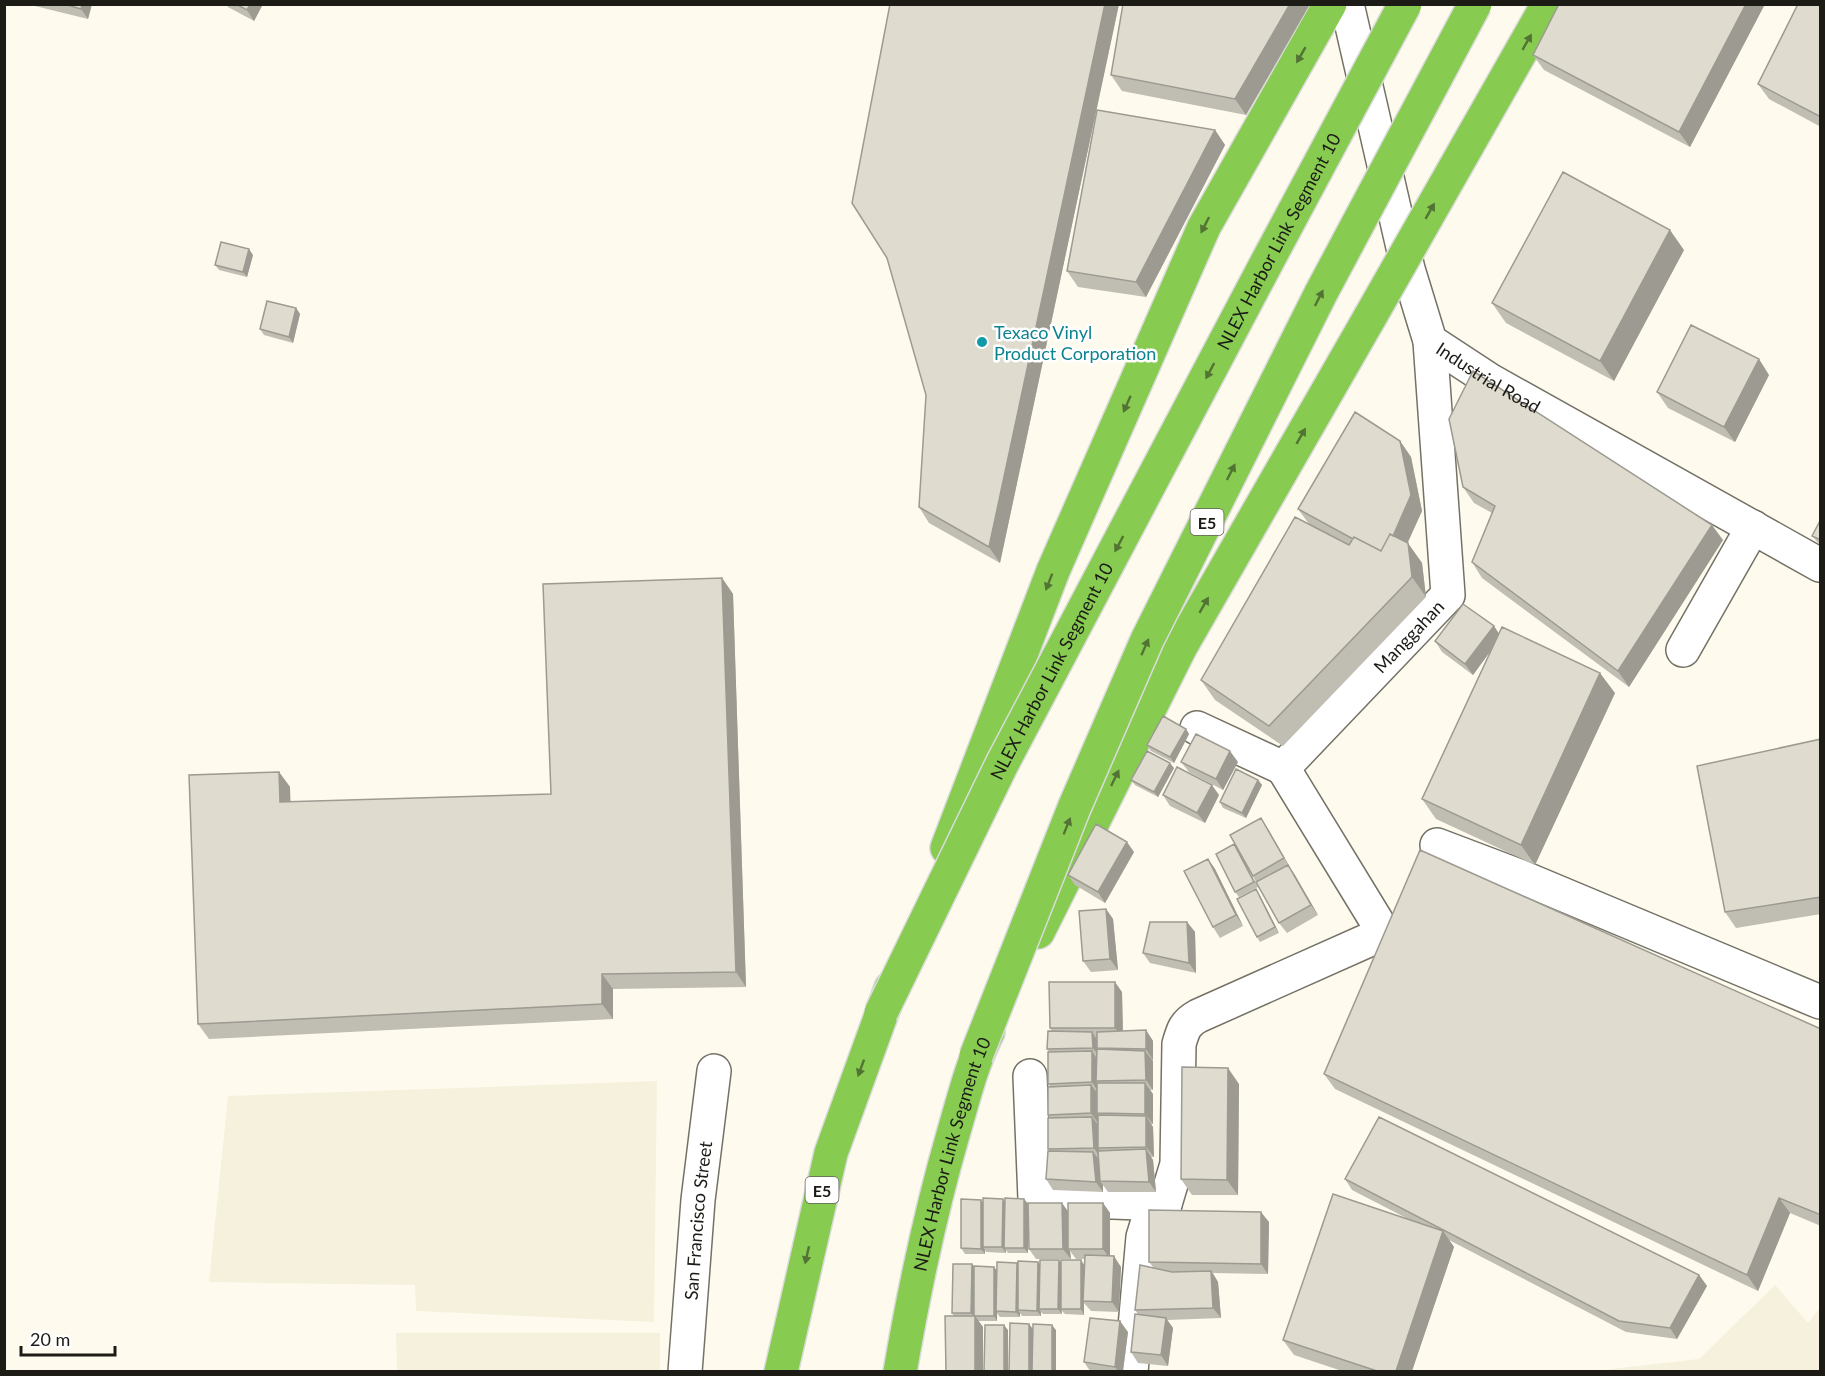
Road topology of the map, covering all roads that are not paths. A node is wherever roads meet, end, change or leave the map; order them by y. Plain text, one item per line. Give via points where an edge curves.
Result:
1 (1330, 4) edge
2 (1347, 4) edge
3 (1405, 4) edge
4 (1474, 4) edge
5 (1548, 4) edge
6 (1430, 341) junction
7 (1753, 527) junction
8 (1821, 565) edge
9 (1683, 650) dead end
10 (1197, 728) dead end
11 (1283, 768) junction
12 (1437, 845) dead end
13 (1821, 1002) edge
14 (880, 1013) junction
15 (976, 1056) junction
16 (714, 1071) dead end
17 (1030, 1076) dead end
18 (1165, 1204) junction
19 (684, 1371) edge
20 (781, 1371) edge
21 (900, 1371) edge
22 (1131, 1371) edge

1 -> 14 highway, bridge via 1204,227 1053,571
2 - 6 street, Industrial Road via 1408,269
3 -> 14 highway, NLEX Harbor Link Segment 10 / E5, bridge via 1002,764
15 -> 4 highway, NLEX Harbor Link Segment 10 / E5, bridge via 1074,808 1147,640 1321,293
15 -> 5 highway, bridge via 1180,648
6 - 7 street, Industrial Road via 1491,381
6 - 11 street, Manggahan via 1448,595
7 - 8 street, Industrial Road
7 - 9 street
10 - 11 street
11 - 18 street via 1379,925 1373,938 1198,1016 1185,1026 1179,1044 1177,1164
12 - 13 street
14 -> 20 highway, NLEX Harbor Link Segment 10 / E5 via 831,1153
15 - 21 highway, NLEX Harbor Link Segment 10 / E5 via 936,1190
16 - 19 street, San Francisco Street via 698,1200
17 - 18 street via 1035,1199
18 - 22 street via 1147,1224 1143,1237

